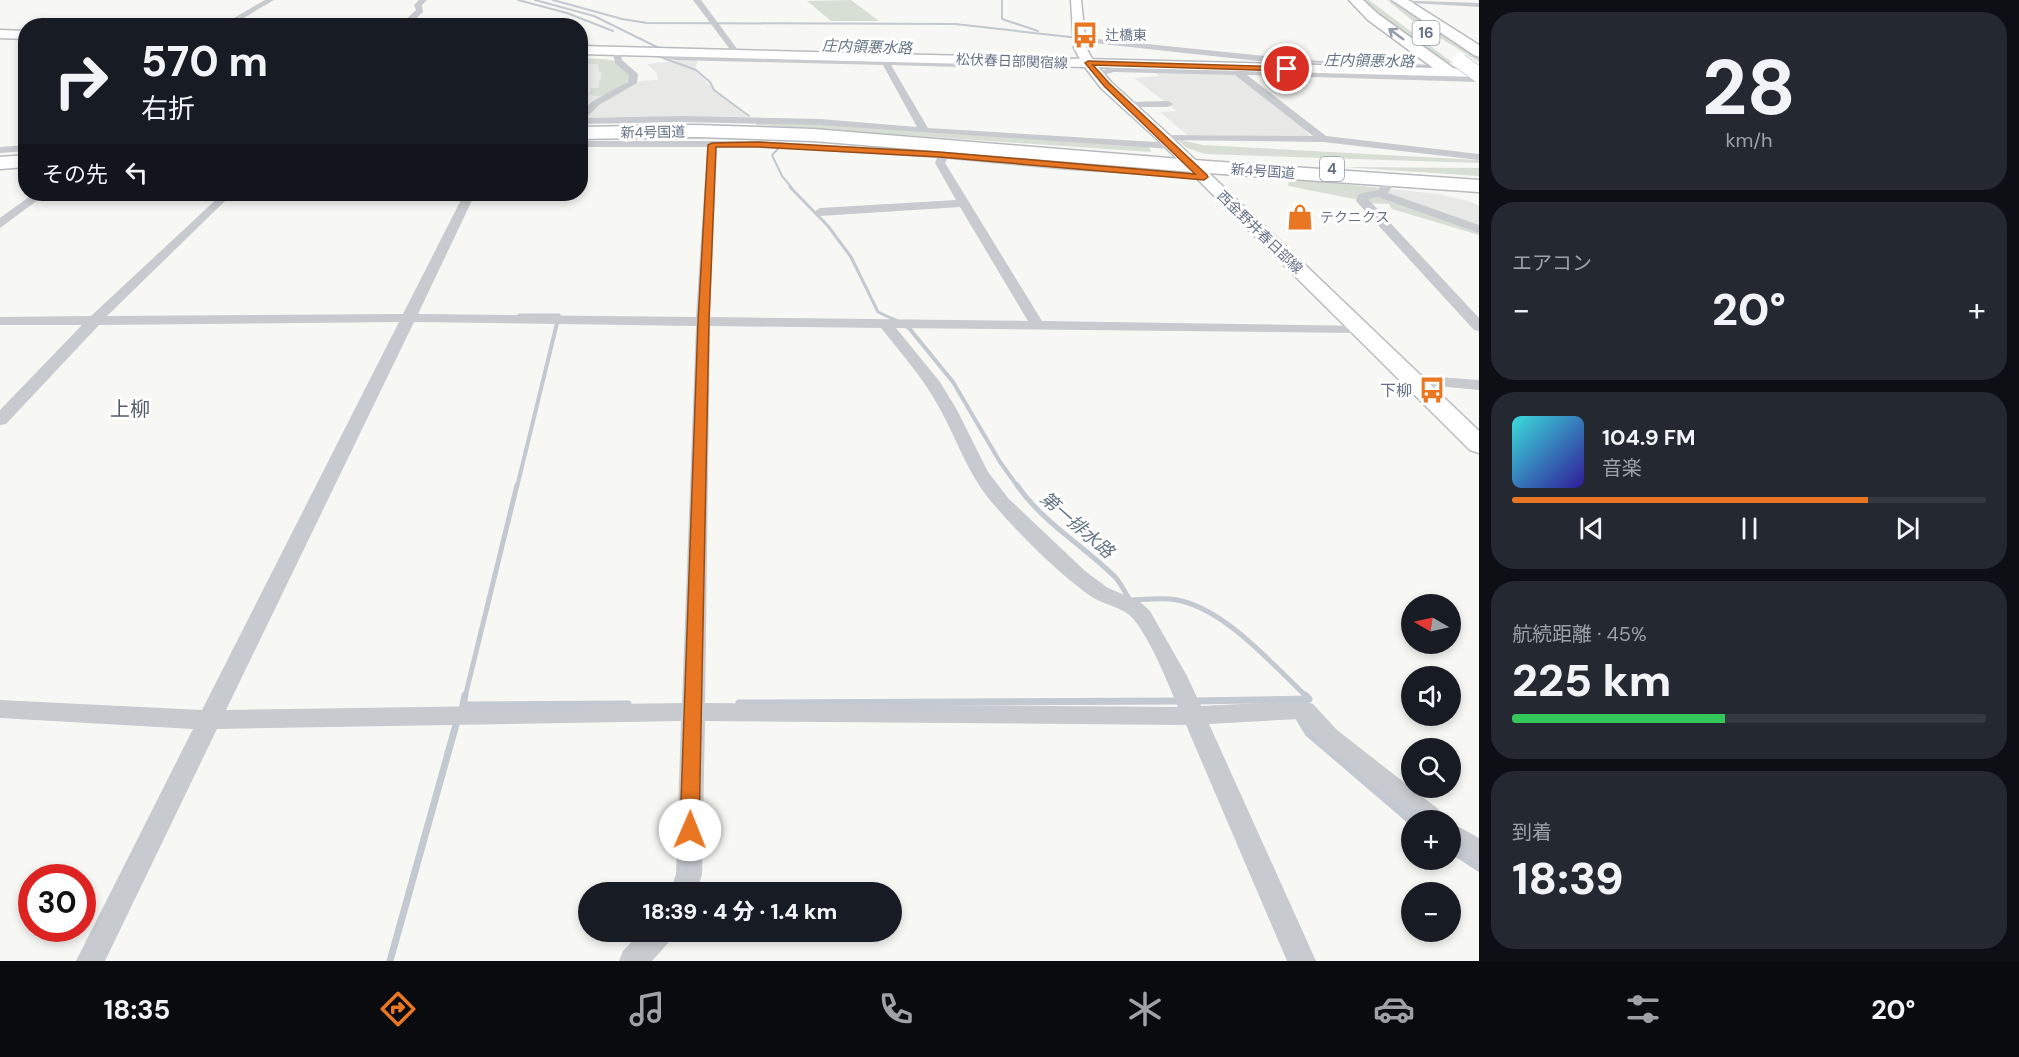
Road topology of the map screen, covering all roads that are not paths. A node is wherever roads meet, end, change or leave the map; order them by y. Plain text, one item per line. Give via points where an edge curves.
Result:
1 (270, 0) edge
2 (423, 0) edge
3 (697, 0) edge
4 (1076, 0) edge
5 (1356, 0) edge
6 (1375, 0) edge
7 (1382, 0) edge
8 (1394, 0) edge
9 (1399, 0) edge
10 (1479, 5) edge
11 (238, 18) edge
12 (412, 18) edge
13 (0, 34) edge
14 (18, 35) edge
15 (1078, 39) junction
16 (588, 50) edge
17 (616, 50) junction
18 (660, 52) junction
19 (737, 54) junction
20 (884, 60) junction
21 (1088, 63) junction
22 (1463, 71) edge
23 (1103, 72) dead end
24 (1238, 73) junction
25 (1168, 104) dead end
26 (1128, 105) junction
27 (588, 112) edge
28 (588, 118) edge
29 (588, 118) edge
30 (924, 130) junction
31 (588, 133) edge
32 (1323, 139) junction
33 (588, 142) edge
34 (588, 142) edge
35 (740, 144) junction
36 (712, 145) junction
37 (18, 149) edge
38 (941, 149) junction
39 (0, 150) edge
40 (18, 154) edge
41 (0, 155) edge
42 (1183, 157) junction
43 (1479, 157) edge
44 (18, 162) edge
45 (0, 163) edge
46 (1479, 166) edge
47 (18, 167) edge
48 (0, 168) edge
49 (1479, 178) edge
50 (1479, 186) edge
51 (1382, 189) junction
52 (1479, 195) edge
53 (31, 201) edge
54 (218, 201) edge
55 (466, 201) edge
56 (962, 203) junction
57 (820, 212) dead end
58 (0, 224) edge
59 (1479, 229) edge
60 (408, 318) junction
61 (95, 320) junction
62 (0, 321) edge
63 (703, 321) junction
64 (884, 322) junction
65 (1037, 324) junction
66 (1479, 327) edge
67 (1358, 329) junction
68 (1410, 380) junction
69 (1479, 385) edge
70 (0, 420) edge
71 (1479, 445) edge
72 (0, 709) edge
73 (694, 712) junction
74 (1193, 716) junction
75 (208, 720) junction
76 (1420, 810) edge
77 (1461, 841) edge
78 (1479, 853) edge
79 (687, 882) edge
80 (650, 942) edge
81 (90, 961) edge
82 (633, 961) edge
83 (1302, 961) edge

1 - 11 street
2 - 12 street
3 - 19 street
4 - 15 main road, 西金野井春日部線
22 -> 5 highway, 16 via 1373,17
6 - 22 highway, 16
7 - 22 highway, 16
8 - 9 street
9 - 10 street
9 - 22 highway, 16
13 - 14 main road
15 - 21 main road, 西金野井春日部線
15 - 22 street via 1278,62
16 - 17 main road, 松伏春日部関宿線
17 - 18 main road, 松伏春日部関宿線
17 - 27 street via 618,61 635,77 627,87
18 - 19 main road, 松伏春日部関宿線
18 - 20 street via 676,57
19 - 20 main road, 松伏春日部関宿線
20 - 21 main road, 松伏春日部関宿線
20 - 30 street
21 - 22 main road, 松伏春日部関宿線
21 - 26 main road, 西金野井春日部線
22 - 24 street
23 - 24 street via 1114,69
24 - 32 street
25 - 26 street
26 - 42 main road, 西金野井春日部線
28 - 30 street via 820,122
29 - 38 highway, 新4号国道 / 4 via 756,126
30 - 42 street
31 - 38 highway, 新4号国道 / 4 via 751,132
32 - 42 street
32 - 43 street
33 - 35 street
34 - 36 street
35 - 36 street
35 - 38 street
36 - 63 street
37 - 39 street
38 - 42 highway, 新4号国道 / 4
38 - 56 street via 940,163
40 - 41 highway
42 - 46 highway
42 - 49 highway, 新4号国道 / 4
42 - 50 highway, 新4号国道 / 4
42 - 51 highway, 4 via 1230,172
42 - 67 main road, 西金野井春日部線
44 - 45 highway
47 - 48 street
51 - 52 highway, 4
51 - 59 street
51 - 66 street via 1363,196 1362,201
53 - 58 street
54 - 61 street
55 - 60 street
56 - 57 street
56 - 65 street
60 - 61 street
60 - 63 street
60 - 75 street
61 - 62 street
61 - 70 street
63 - 64 street
63 - 73 street
64 - 65 street
64 - 74 street via 932,382 980,472 1001,502 1078,576 1143,616
65 - 67 street
67 - 68 main road, 西金野井春日部線
68 - 69 street
68 - 71 main road, 西金野井春日部線
72 - 75 street
73 - 74 street
73 - 75 street
73 - 79 street
74 - 76 street via 1305,710 1329,737
74 - 83 street
75 - 81 street
77 - 78 street
80 - 82 street

